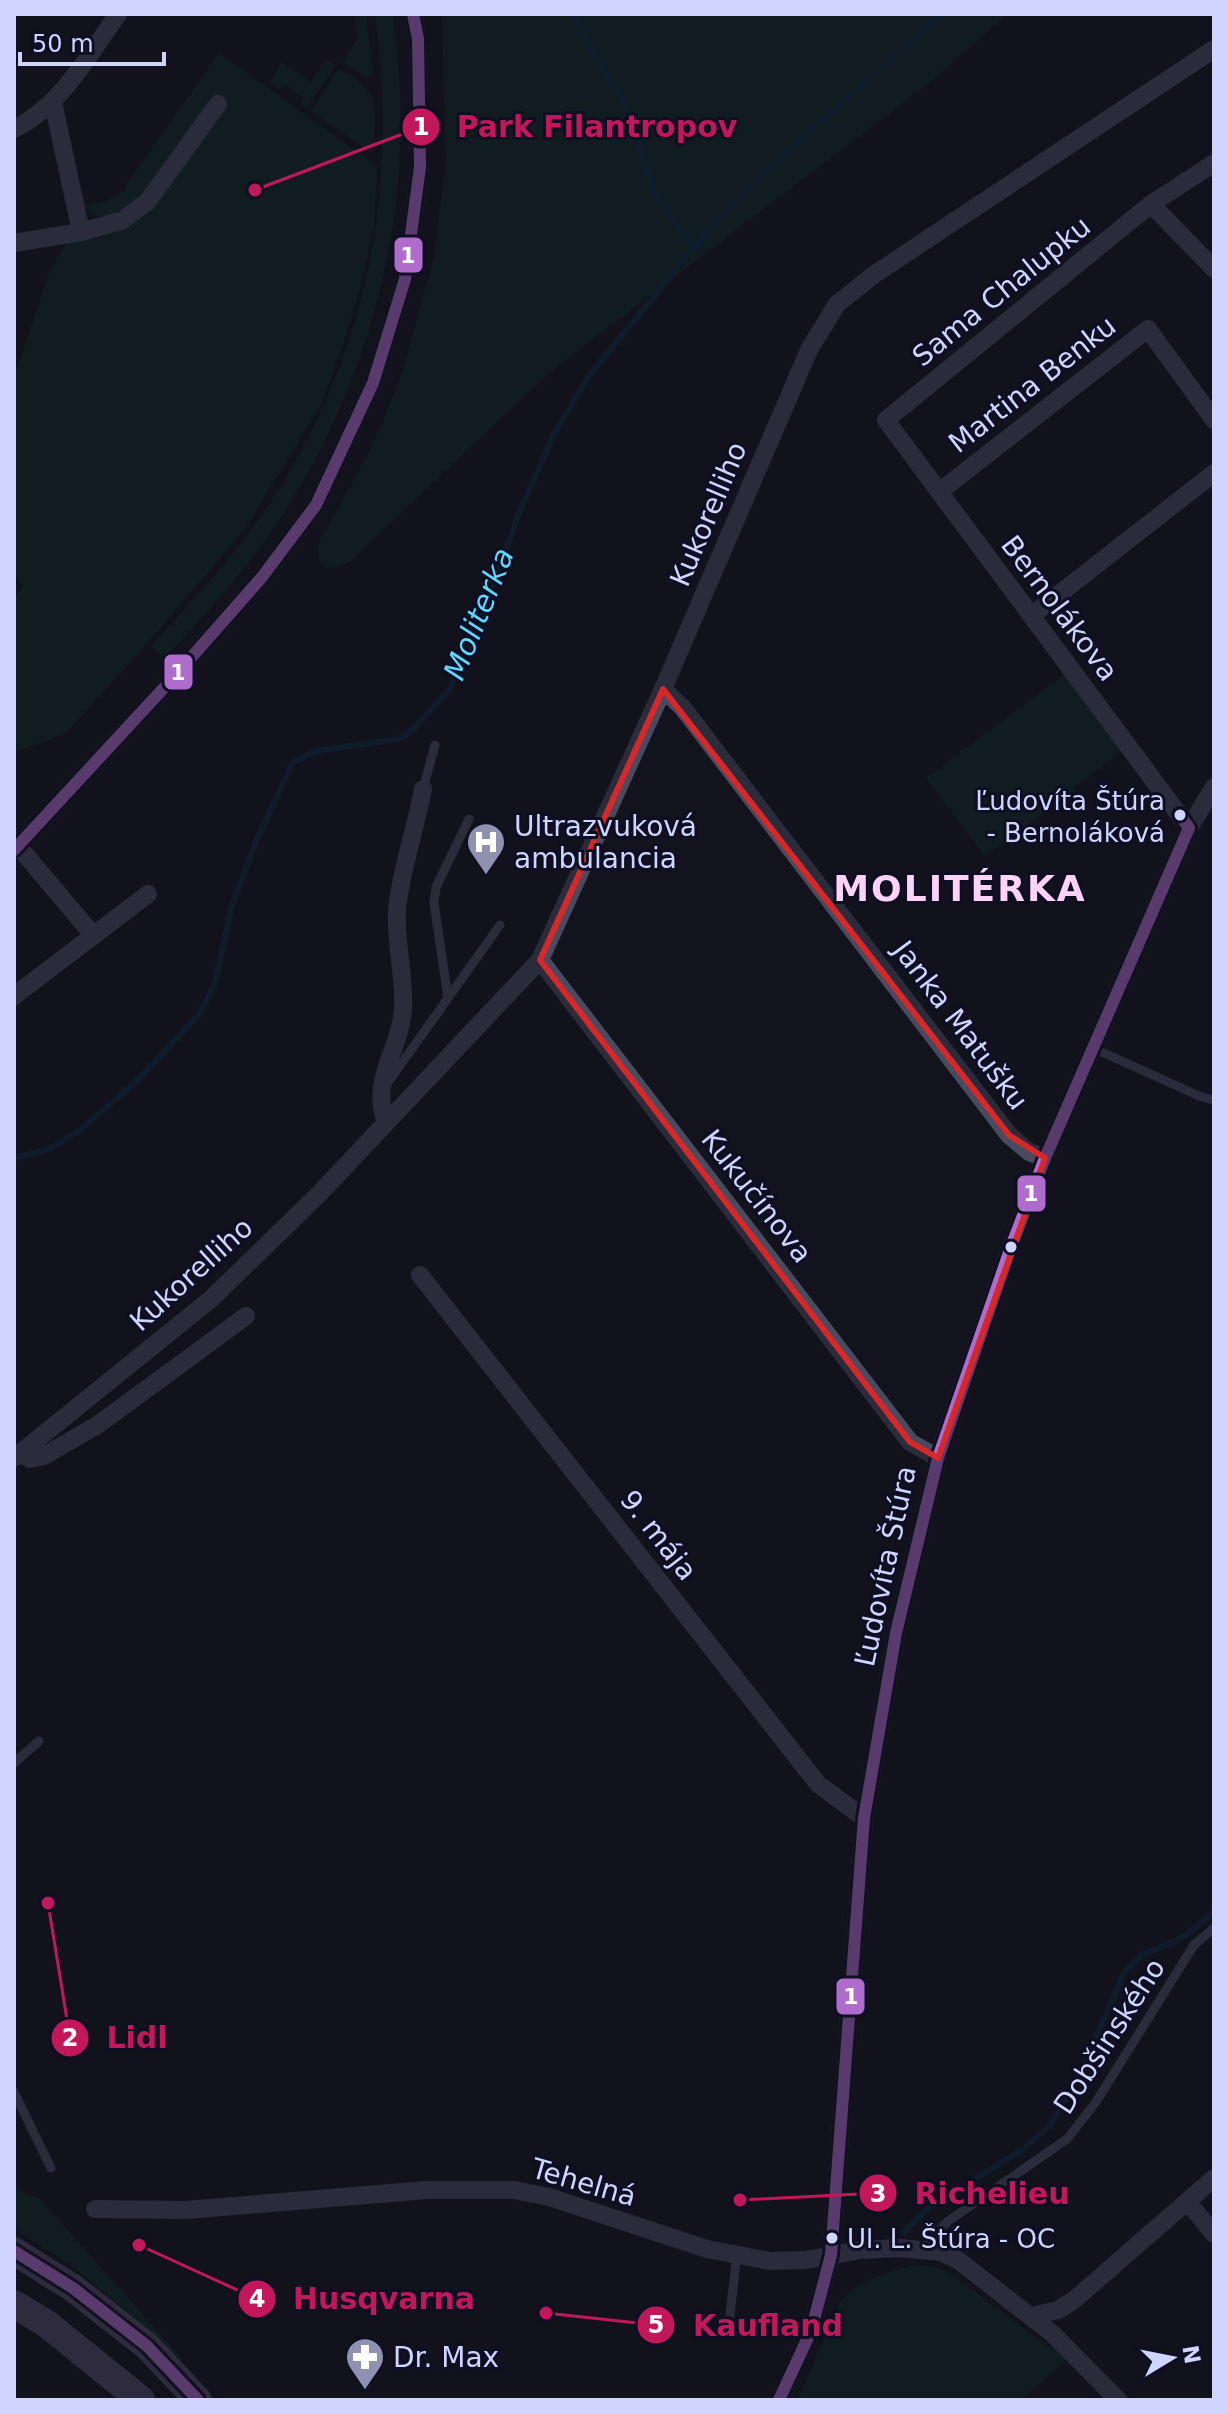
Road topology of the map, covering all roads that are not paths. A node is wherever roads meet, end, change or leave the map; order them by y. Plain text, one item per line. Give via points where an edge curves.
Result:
1 (118, 14) edge
2 (413, 14) edge
3 (1214, 49) edge
4 (53, 102) junction
5 (218, 104) dead end
6 (14, 129) edge
7 (1214, 163) edge
8 (1151, 204) junction
9 (81, 232) junction
10 (14, 243) edge
11 (1214, 269) edge
12 (886, 420) joint
13 (1214, 420) edge
14 (1214, 473) edge
15 (939, 492) junction
16 (1031, 616) junction
17 (663, 689) junction
18 (435, 745) dead end
19 (1214, 787) edge
20 (423, 789) joint
21 (469, 819) dead end
22 (1189, 828) junction
23 (16, 848) edge
24 (148, 894) dead end
25 (500, 925) dead end
26 (93, 935) junction
27 (540, 960) junction
28 (14, 996) edge
29 (448, 998) junction
30 (1093, 1048) junction
31 (380, 1093) junction
32 (1214, 1100) edge
33 (386, 1123) junction
34 (1045, 1158) junction
35 (420, 1275) dead end
36 (246, 1316) dead end
37 (18, 1455) edge
38 (938, 1458) junction
39 (39, 1741) dead end
40 (14, 1763) edge
41 (864, 1818) junction
42 (1214, 1928) edge
43 (14, 2092) edge
44 (51, 2168) dead end
45 (1214, 2178) edge
46 (1187, 2201) junction
47 (95, 2209) dead end
48 (1214, 2234) edge
49 (921, 2250) junction
50 (14, 2251) edge
51 (737, 2254) junction
52 (831, 2255) junction
53 (14, 2304) edge
54 (1031, 2316) junction
55 (728, 2332) dead end
56 (141, 2400) edge
57 (198, 2400) edge
58 (779, 2400) edge
59 (1118, 2400) edge

1 - 4 street
2 - 23 street via 420,167 405,279 373,383 316,505 262,577
3 - 17 street, Kukorelliho via 837,304 809,350
4 - 6 street
4 - 9 street
5 - 9 street via 148,201 123,220
7 - 8 street, Sama Chalupku
8 - 11 street
8 - 12 street, Sama Chalupku
9 - 10 street
12 - 15 street, Bernolákova
13 - 15 street, Martina Benku via 1148,329
14 - 16 street
15 - 16 street, Bernolákova
16 - 22 street, Bernolákova
17 - 27 street, Kukorelliho
17 - 34 street, Janka Matušku via 693,720 1009,1135
18 - 20 lane
19 - 22 street, Ľudovíta Štúra
20 - 31 street via 397,912 401,1025
21 - 29 lane via 436,887 434,903
22 - 30 street, Ľudovíta Štúra
23 - 26 street
24 - 26 street
25 - 29 lane
26 - 28 street
27 - 33 street, Kukorelliho
27 - 38 street, Kukučínova via 910,1442
29 - 31 lane
30 - 32 lane
30 - 34 street, Ľudovíta Štúra
31 - 33 street
33 - 37 street, Kukorelliho via 211,1299
34 - 38 street, Ľudovíta Štúra
35 - 41 street, 9. mája via 818,1784
36 - 37 street, Kukorelliho via 99,1424 44,1456
38 - 41 street, Ľudovíta Štúra via 896,1633
39 - 40 lane
41 - 52 street, Ľudovíta Štúra
42 - 49 lane, Dobšinského via 1194,1945 1067,2139 947,2222
43 - 44 lane
45 - 46 street
46 - 48 street
46 - 54 street via 1074,2300
47 - 51 street, Tehelná via 186,2210 427,2190 514,2190
49 - 52 street, Tehelná via 875,2248
49 - 54 street, Tehelná via 958,2260
50 - 57 main road via 73,2288 147,2346
51 - 52 street, Tehelná via 770,2261
51 - 55 lane
52 - 58 street, Ľudovíta Štúra via 811,2331
53 - 56 main road
54 - 59 street, Tehelná

